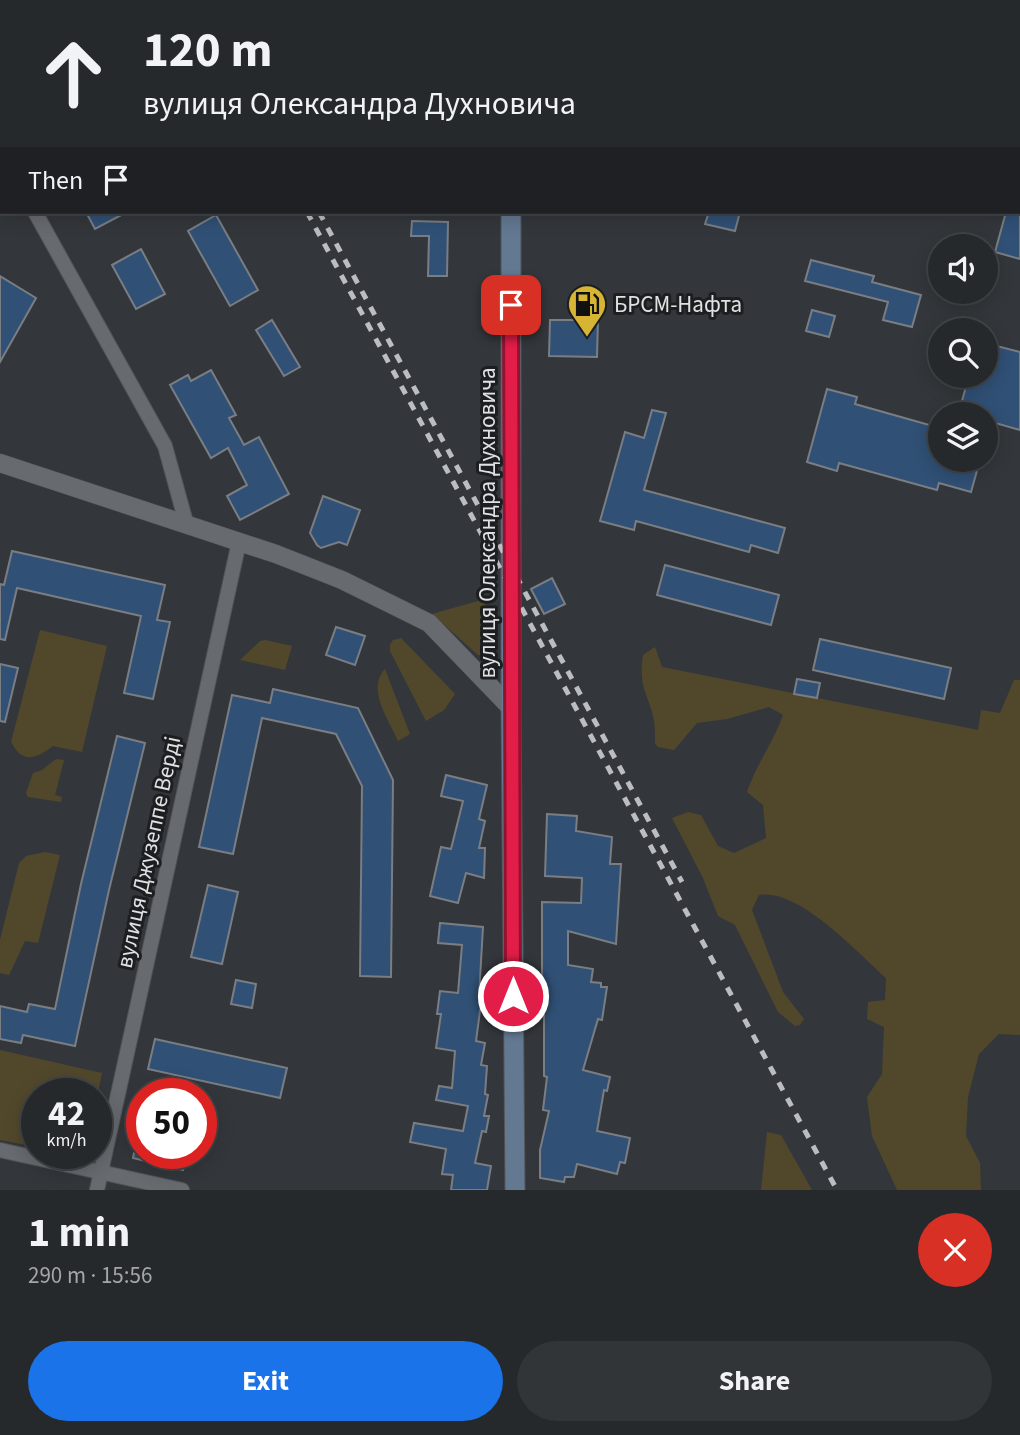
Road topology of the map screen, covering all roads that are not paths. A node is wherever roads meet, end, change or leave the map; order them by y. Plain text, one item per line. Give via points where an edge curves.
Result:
1 (36, 214) edge
2 (512, 214) edge
3 (0, 463) edge
4 (187, 526) junction
5 (239, 542) junction
6 (511, 708) junction
7 (0, 1150) edge
8 (102, 1172) junction
9 (97, 1190) edge
10 (183, 1190) edge
11 (515, 1190) edge

1 - 4 street via 165,446
2 - 6 main road, вулиця Олександра Духновича
3 - 4 street
4 - 5 street
5 - 6 street via 342,580 429,623
5 - 8 street, вулиця Джузеппе Верді
6 - 11 main road, вулиця Олександра Духновича
7 - 8 street
8 - 9 street, вулиця Джузеппе Верді
8 - 10 street

